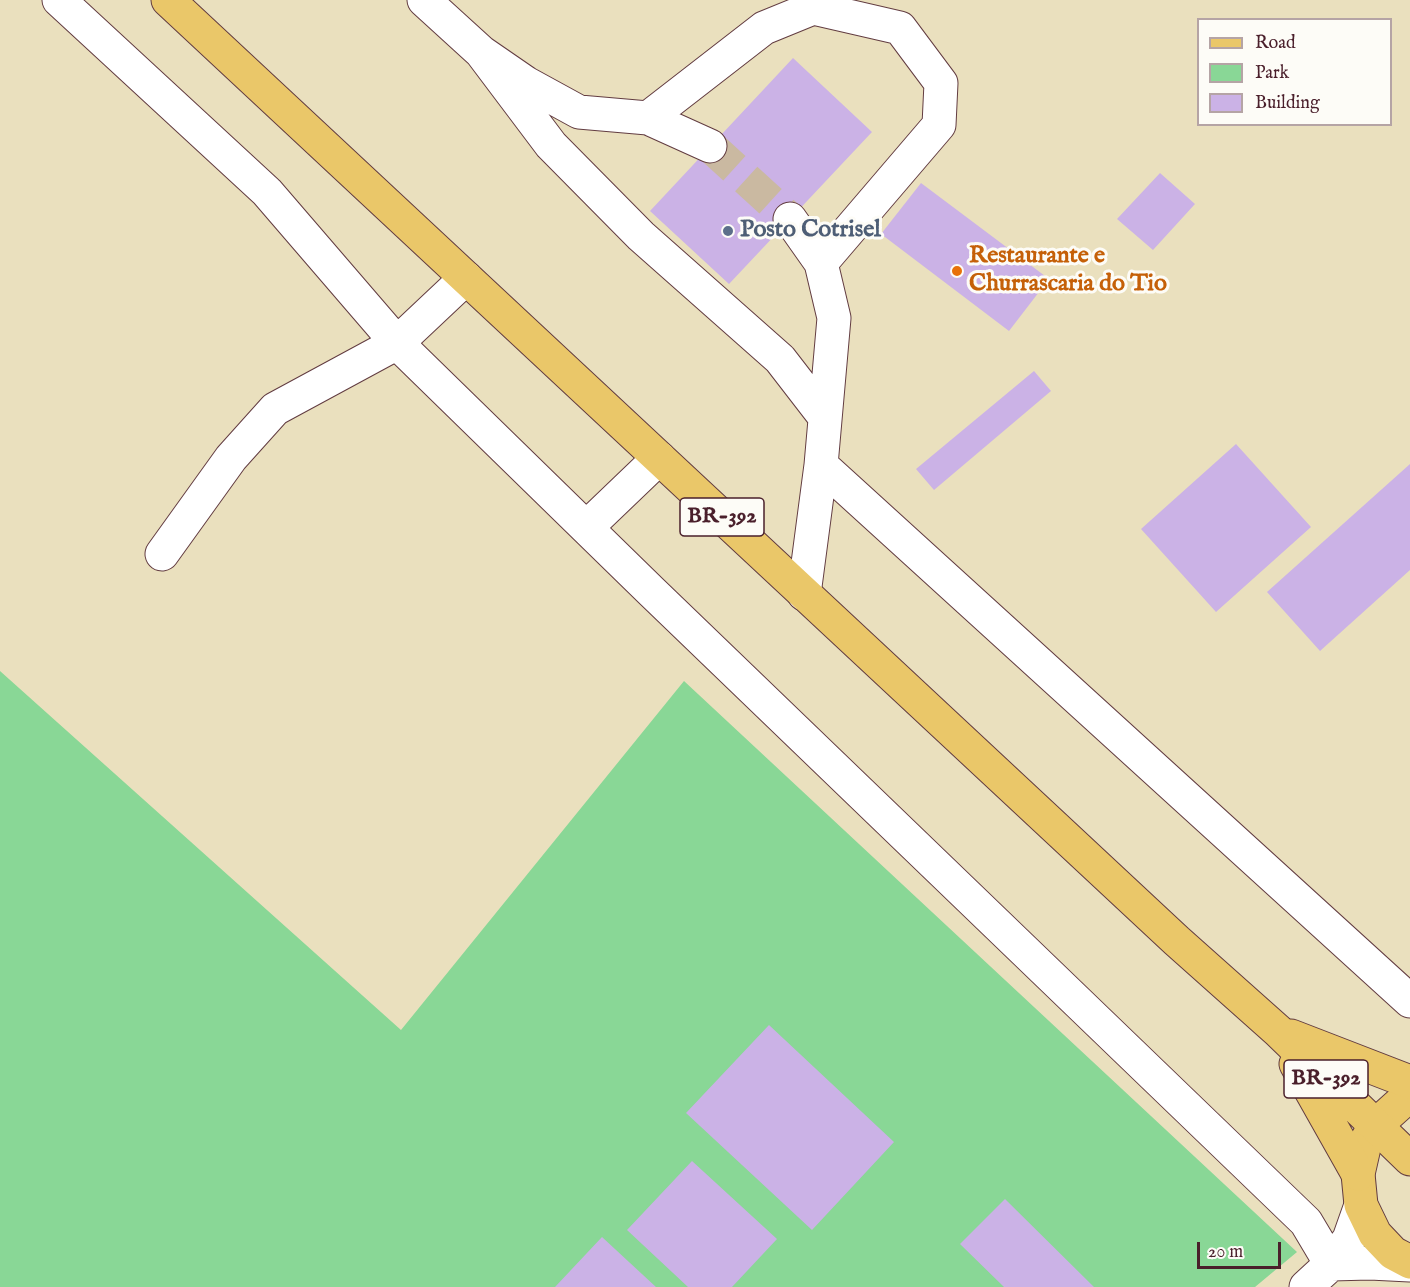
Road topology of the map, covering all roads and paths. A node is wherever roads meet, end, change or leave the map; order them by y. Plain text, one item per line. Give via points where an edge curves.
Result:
1 (59, 0) edge
2 (168, 0) edge
3 (424, 0) edge
4 (481, 52) junction
5 (648, 118) junction
6 (710, 146) tunnel mouth
7 (790, 219) tunnel mouth
8 (821, 263) junction
9 (466, 278) junction
10 (397, 343) junction
11 (824, 417) junction
12 (659, 458) junction
13 (821, 465) junction
14 (587, 527) junction
15 (162, 554) dead end
16 (804, 594) junction
17 (1410, 1002) edge
18 (1278, 1031) junction
19 (1410, 1082) edge
20 (1410, 1098) edge
21 (1375, 1126) junction
22 (1410, 1159) edge
23 (1359, 1190) junction
24 (1330, 1264) junction
25 (1410, 1264) edge
26 (1306, 1287) edge

1 - 10 street via 267,192
2 - 9 main road, BR-392
3 - 4 street
4 - 5 street via 579,112
4 - 11 street via 551,145 641,236 780,359
5 - 6 street
5 - 8 street via 764,28 813,8 900,28 941,83 939,125
7 - 8 street
8 - 11 street via 834,318
9 - 10 street
9 - 12 main road, BR-392
10 - 14 street
10 - 15 street via 275,409 231,458
11 - 13 street
12 - 14 street
12 - 16 main road, BR-392
13 - 16 street
13 - 17 street
14 - 24 street via 1306,1222
16 - 18 main road, BR-392
18 - 19 main road
18 - 21 main road, BR-392
18 - 23 main road
20 - 21 main road
21 - 22 main road, BR-392
21 - 23 main road via 1365,1143
23 - 24 street via 1349,1239
23 - 25 main road via 1375,1234
24 - 25 street
24 - 26 street

